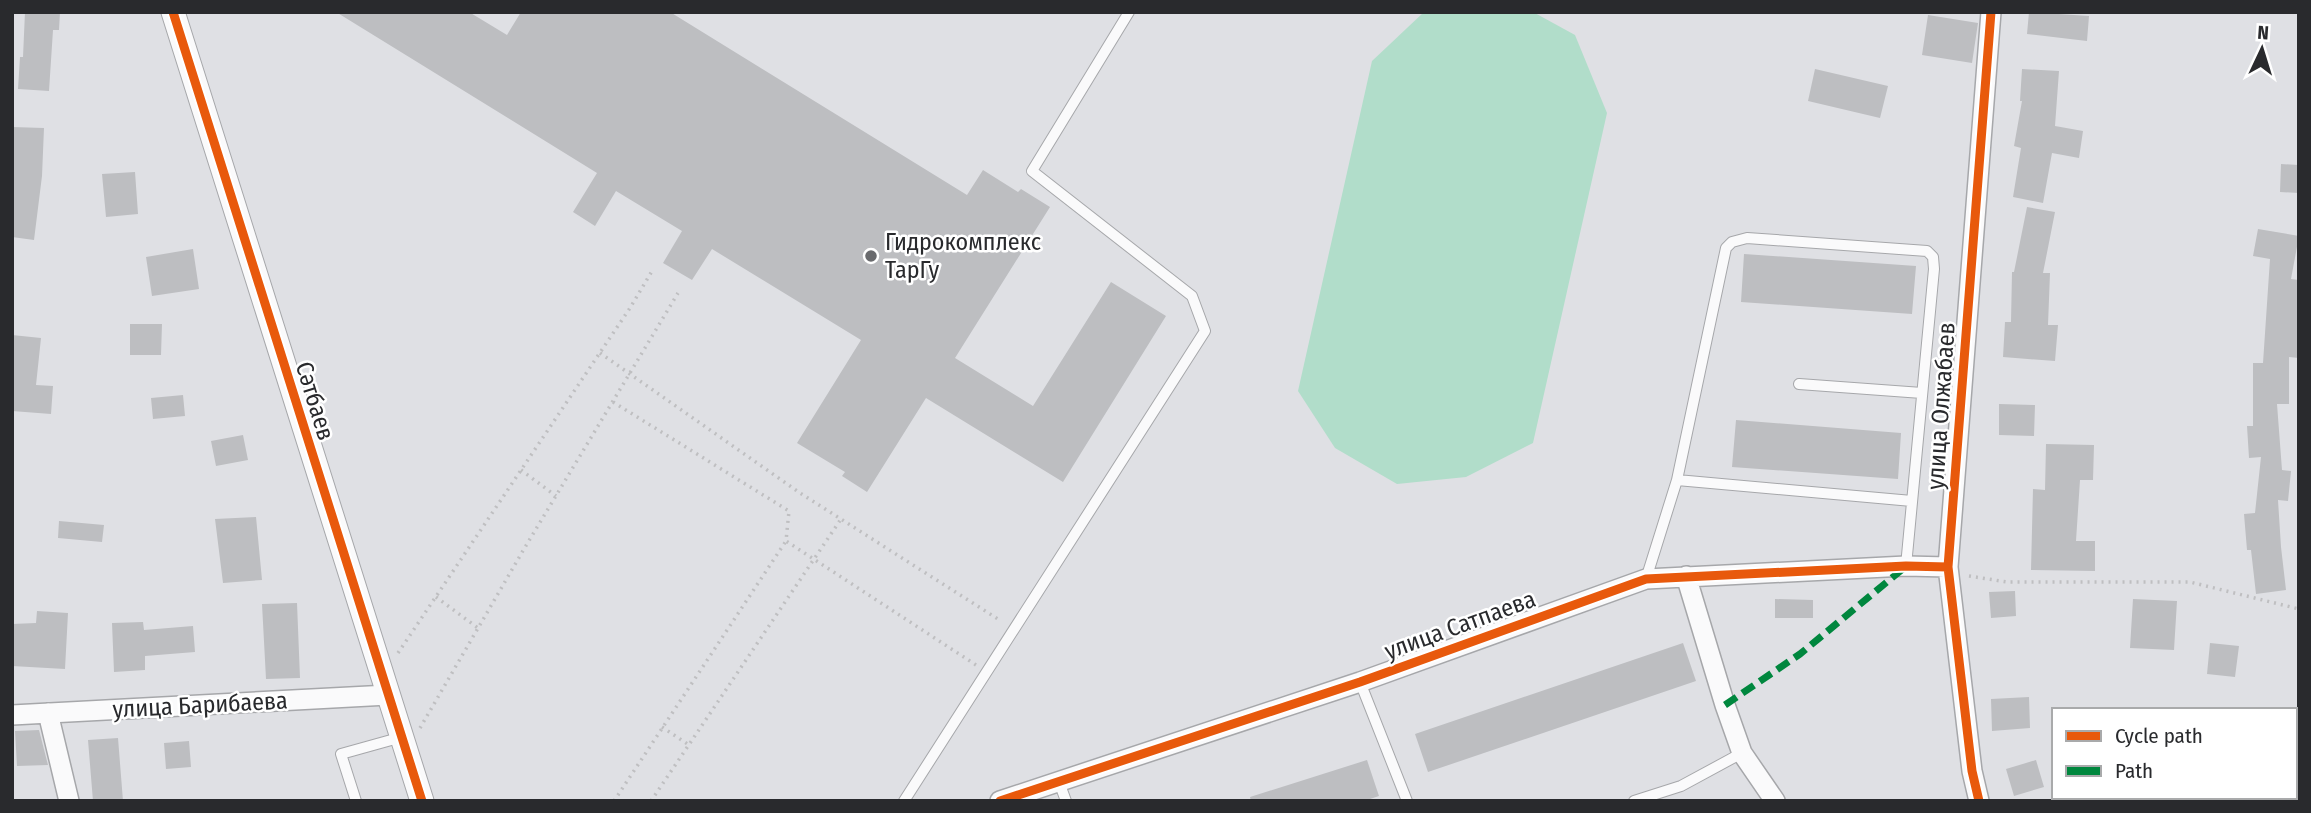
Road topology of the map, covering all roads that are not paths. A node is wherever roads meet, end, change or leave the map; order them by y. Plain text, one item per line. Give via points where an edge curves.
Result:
1 (173, 12) edge
2 (1129, 12) edge
3 (1991, 12) edge
4 (1799, 384) dead end
5 (1922, 393) junction
6 (1677, 480) junction
7 (1912, 501) junction
8 (1906, 566) junction
9 (1948, 567) junction
10 (1686, 576) junction
11 (1646, 579) junction
12 (1360, 681) junction
13 (385, 687) junction
14 (48, 713) junction
15 (12, 715) edge
16 (405, 744) junction
17 (1742, 753) junction
18 (2299, 782) edge
19 (1063, 791) edge
20 (69, 801) edge
21 (356, 801) edge
22 (422, 801) edge
23 (904, 801) edge
24 (1000, 801) edge
25 (1407, 801) edge
26 (1634, 801) edge
27 (1775, 801) edge
28 (1979, 801) edge
29 (2298, 801) edge

1 - 13 street, Сәтбаев
2 - 23 lane via 1032,171 1192,296 1205,331
3 - 9 street, улица Олжабаев
4 - 5 lane
5 - 6 lane via 1934,269 1927,251 1747,238 1732,242 1726,248
5 - 7 lane
6 - 7 lane
6 - 11 lane
7 - 8 lane
8 - 9 street, улица Сатпаева
8 - 10 street, улица Сатпаева
9 - 28 street, улица Олжабаев
10 - 11 street, улица Сатпаева
10 - 17 street
11 - 12 street, улица Сатпаева
12 - 19 street, улица Сатпаева
12 - 25 lane
13 - 14 street, улица Барибаева
13 - 16 street, Сәтбаев
14 - 15 street, улица Барибаева
14 - 20 street
16 - 21 lane via 341,754
16 - 22 street, Сәтбаев
17 - 26 lane via 1681,786
17 - 27 street
18 - 29 street
19 - 24 street, улица Сатпаева

